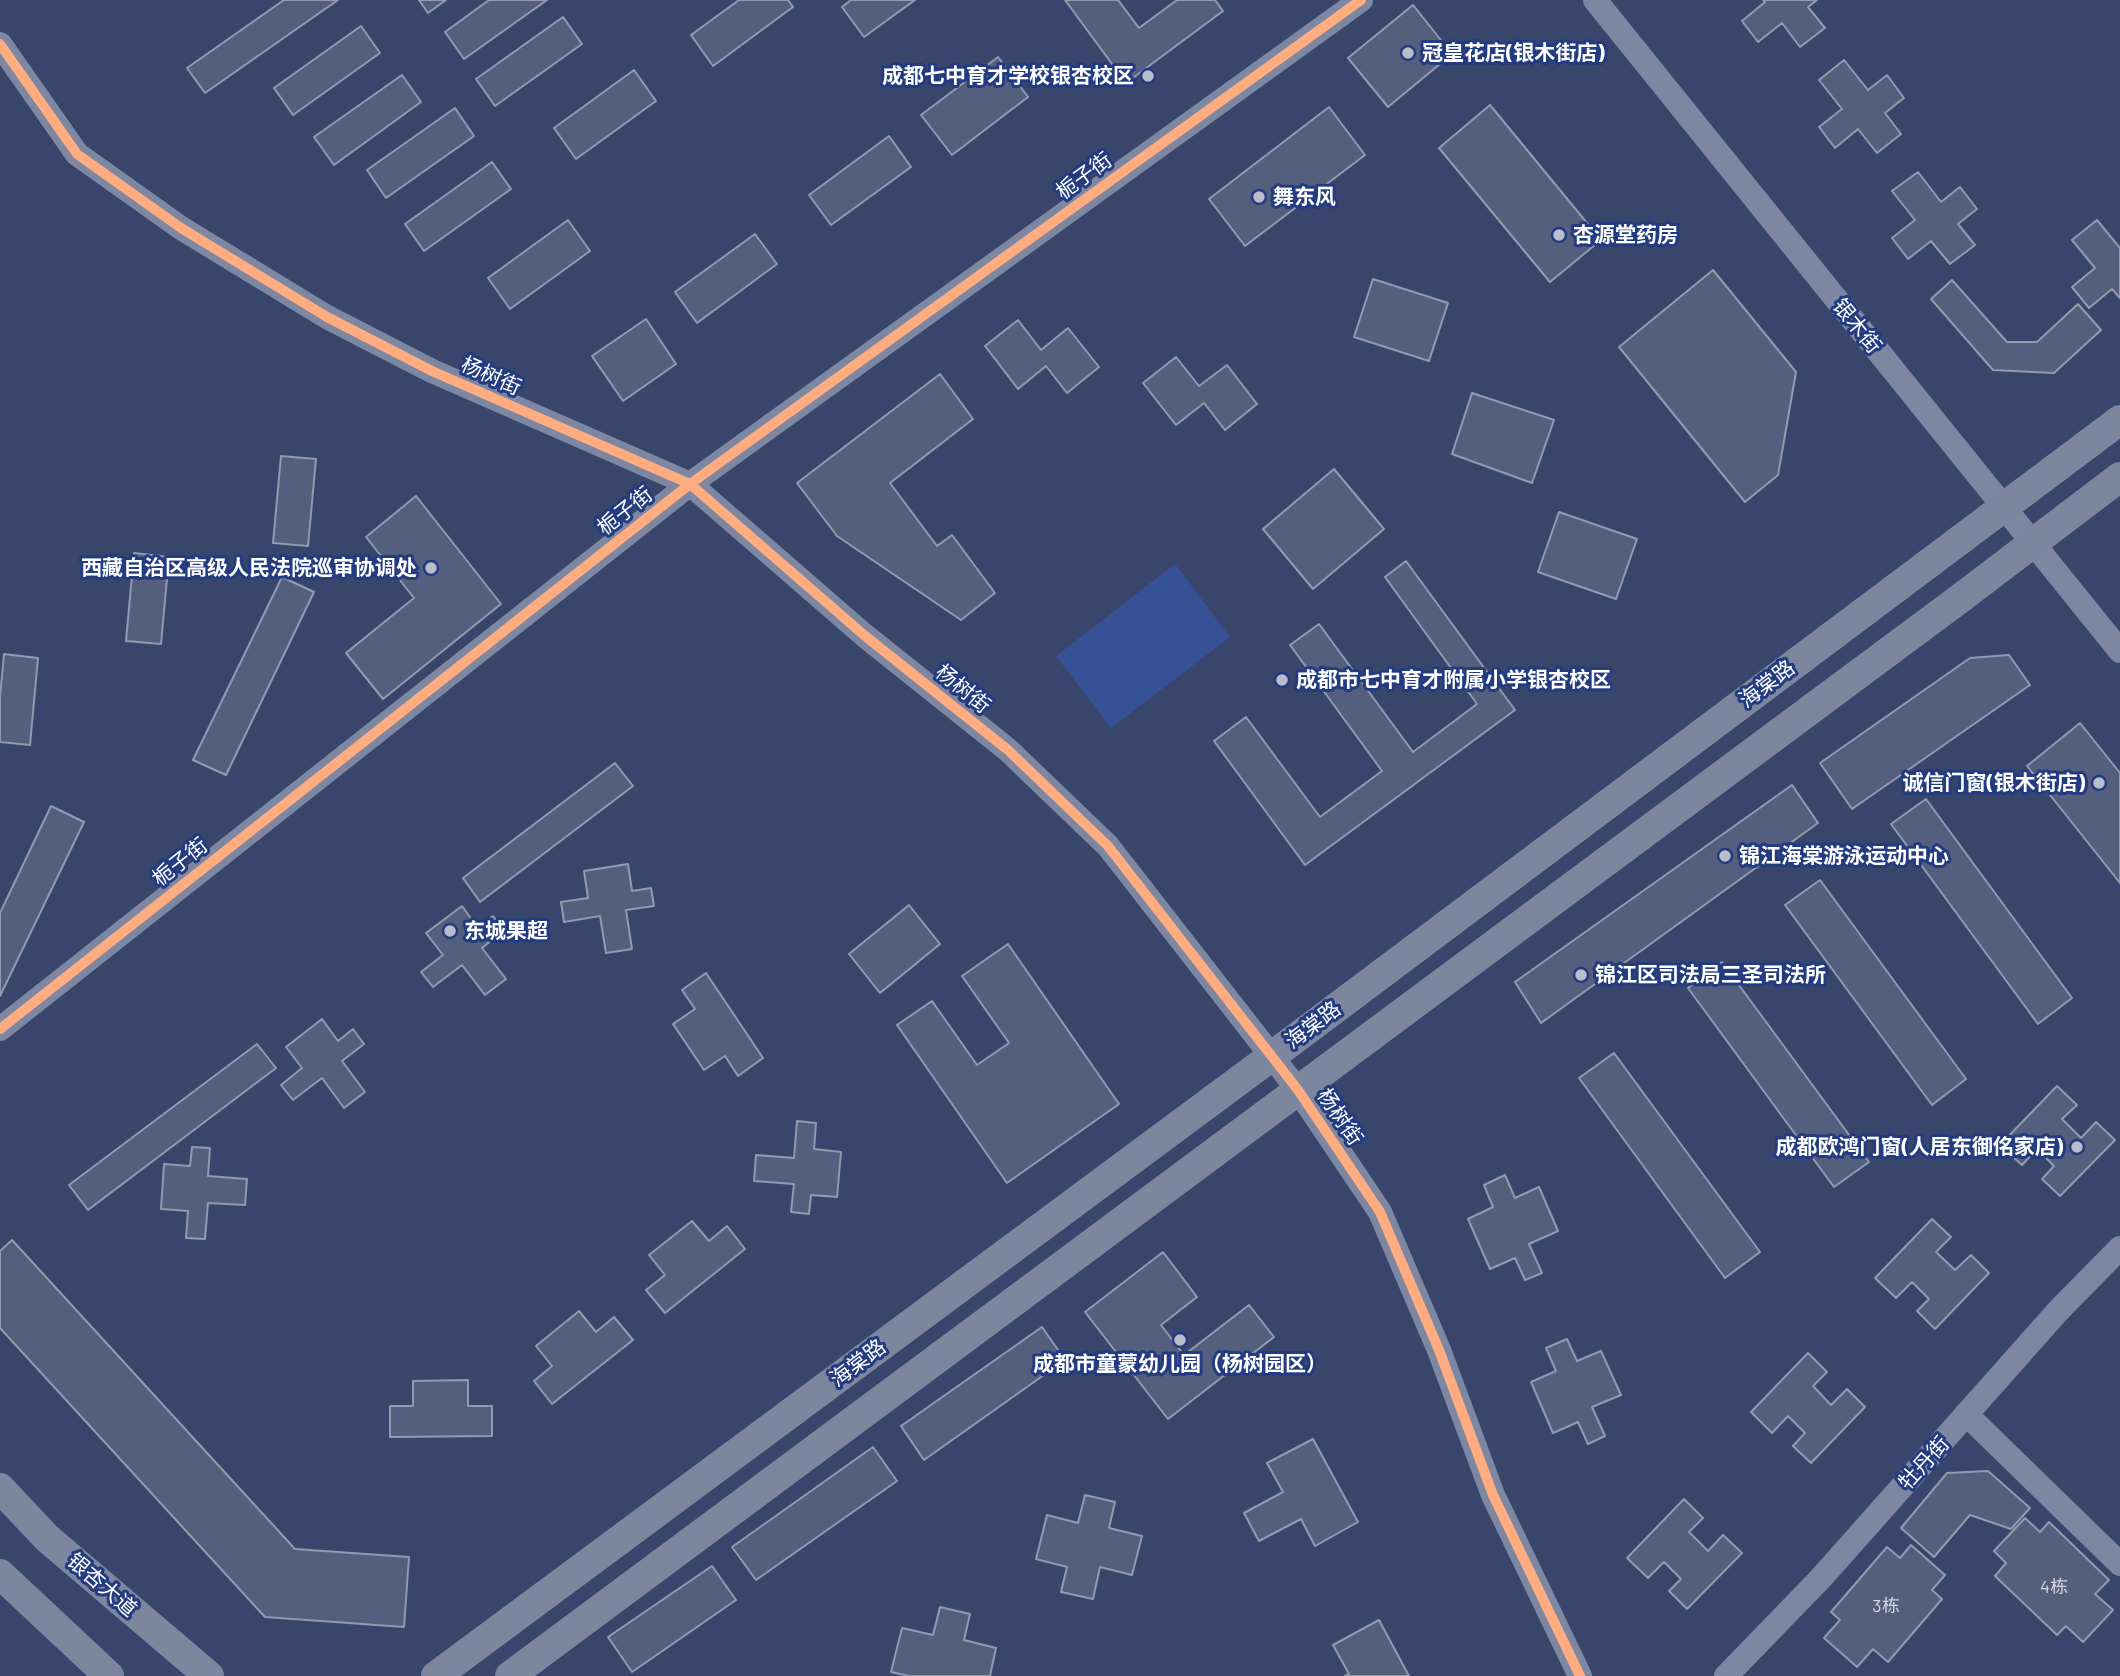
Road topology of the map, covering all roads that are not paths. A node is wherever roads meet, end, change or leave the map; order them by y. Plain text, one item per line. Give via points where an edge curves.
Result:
1 (1361, 0) edge
2 (1595, 0) edge
3 (0, 44) edge
4 (2120, 420) edge
5 (2120, 477) edge
6 (690, 484) junction
7 (2003, 507) junction
8 (2033, 543) junction
9 (2120, 651) edge
10 (0, 1029) edge
11 (1272, 1056) junction
12 (1298, 1090) junction
13 (2120, 1248) edge
14 (1966, 1415) junction
15 (0, 1488) edge
16 (2120, 1563) edge
17 (0, 1574) edge
18 (109, 1676) edge
19 (209, 1676) edge
20 (436, 1676) edge
21 (510, 1676) edge
22 (1580, 1676) edge
23 (1726, 1676) edge

1 - 6 street, 栀子街
2 - 7 street, 银木街
3 - 6 street, 杨树街 via 77,154 181,228 327,317 432,371
4 - 7 main road, 海棠路
5 - 8 main road, 海棠路
6 - 10 street, 栀子街
6 - 11 street, 杨树街 via 864,635 1008,750 1108,846
7 - 8 street, 银木街
7 - 11 main road, 海棠路
8 - 9 street, 银木街
8 - 12 main road, 海棠路
11 - 12 street, 杨树街
11 - 20 main road, 海棠路
12 - 21 main road, 海棠路
12 - 22 street, 杨树街 via 1380,1212 1439,1350 1493,1495
13 - 14 street, 牡丹街
14 - 16 street
14 - 23 street, 牡丹街 via 1821,1578
15 - 19 main road, 银杏大道 via 47,1538
17 - 18 main road

